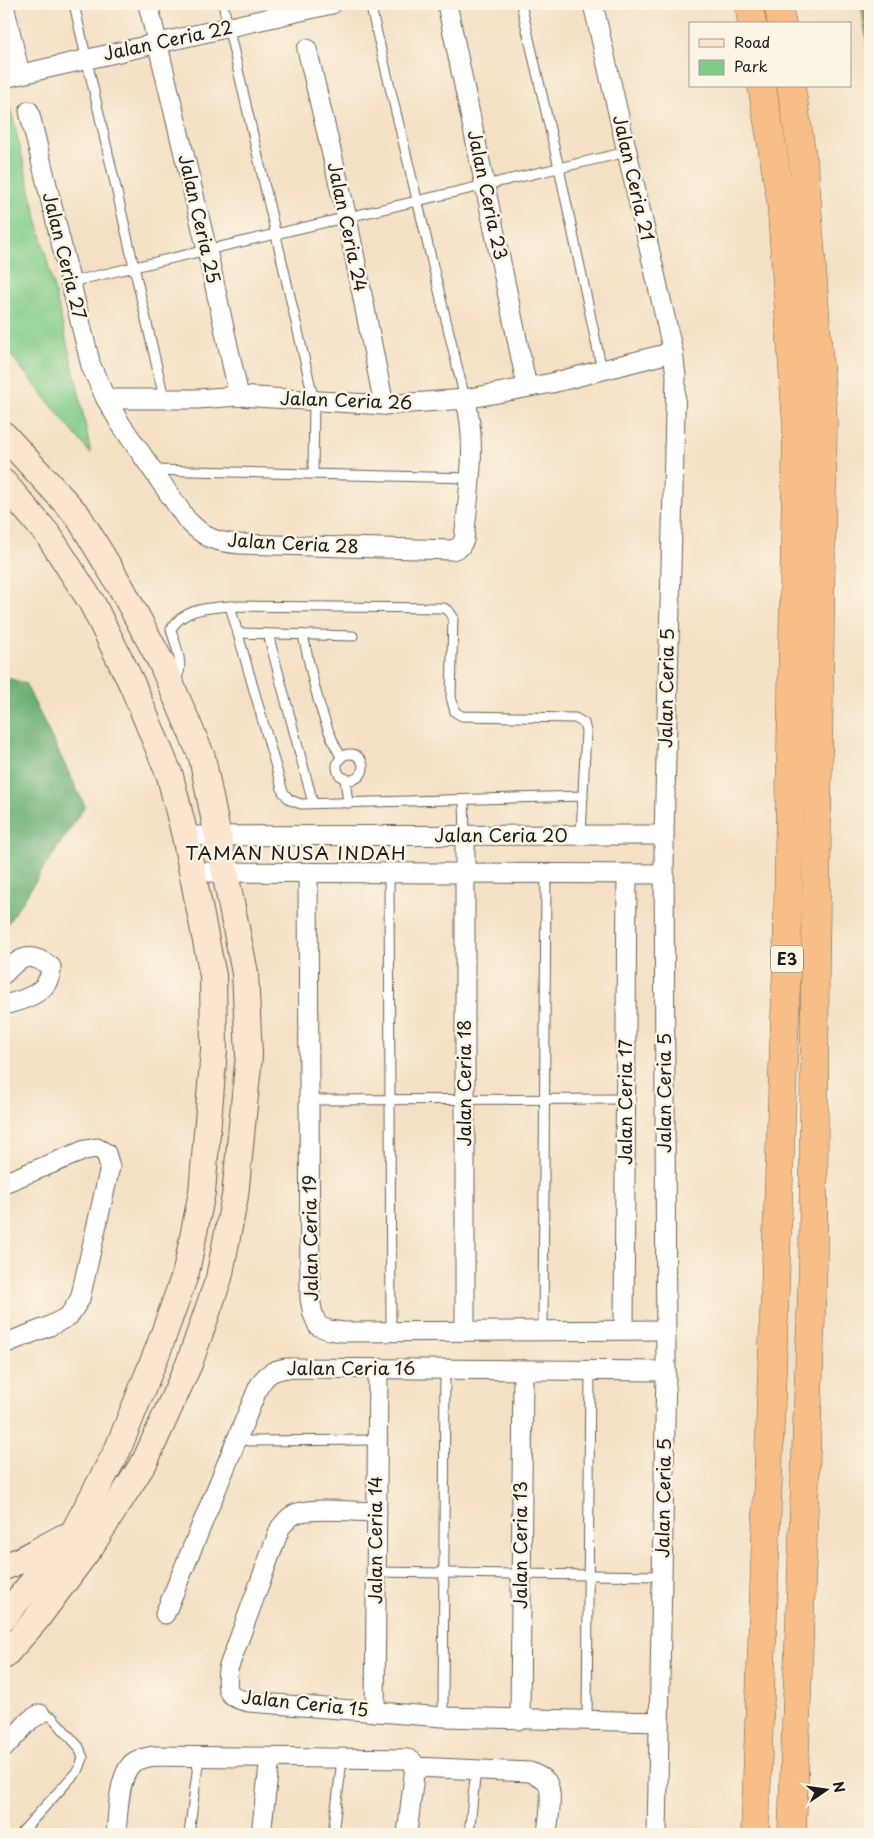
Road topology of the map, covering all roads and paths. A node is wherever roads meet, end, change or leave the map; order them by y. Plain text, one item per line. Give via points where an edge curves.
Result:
1 (74, 4) edge
2 (148, 4) edge
3 (223, 4) edge
4 (332, 4) edge
5 (370, 4) edge
6 (447, 4) edge
7 (521, 4) edge
8 (593, 4) edge
9 (749, 4) edge
10 (778, 4) edge
11 (4, 5) edge
12 (752, 22) edge
13 (782, 22) edge
14 (229, 28) junction
15 (156, 42) junction
16 (308, 50) dead end
17 (86, 59) junction
18 (12, 76) edge
19 (762, 88) edge
20 (791, 88) edge
21 (29, 111) dead end
22 (627, 152) junction
23 (559, 168) junction
24 (486, 185) junction
25 (418, 201) junction
26 (347, 218) junction
27 (276, 234) junction
28 (207, 250) junction
29 (134, 267) junction
30 (70, 282) junction
31 (673, 352) junction
32 (602, 370) junction
33 (527, 386) junction
34 (239, 396) junction
35 (164, 398) junction
36 (106, 399) junction
37 (465, 399) junction
38 (314, 401) junction
39 (384, 405) junction
40 (4, 435) edge
41 (153, 470) junction
42 (314, 473) junction
43 (469, 478) junction
44 (4, 483) edge
45 (230, 606) junction
46 (238, 634) junction
47 (268, 634) junction
48 (303, 635) junction
49 (353, 636) dead end
50 (170, 682) junction
51 (341, 758) junction
52 (344, 778) junction
53 (583, 796) junction
54 (464, 800) junction
55 (313, 803) junction
56 (348, 803) junction
57 (664, 835) junction
58 (185, 836) junction
59 (465, 836) junction
60 (581, 836) junction
61 (218, 837) junction
62 (192, 872) junction
63 (225, 872) junction
64 (308, 872) junction
65 (389, 872) junction
66 (465, 873) junction
67 (546, 873) junction
68 (627, 874) junction
69 (664, 874) junction
70 (4, 974) edge
71 (4, 1005) edge
72 (544, 1099) junction
73 (626, 1099) junction
74 (309, 1100) junction
75 (390, 1100) junction
76 (465, 1100) junction
77 (4, 1182) edge
78 (543, 1330) junction
79 (624, 1330) junction
80 (666, 1330) junction
81 (465, 1331) junction
82 (391, 1332) junction
83 (4, 1344) edge
84 (378, 1369) junction
85 (446, 1369) junction
86 (523, 1370) junction
87 (590, 1370) junction
88 (666, 1371) junction
89 (238, 1438) junction
90 (377, 1440) junction
91 (377, 1512) junction
92 (73, 1533) junction
93 (4, 1567) edge
94 (376, 1572) junction
95 (444, 1573) junction
96 (521, 1574) junction
97 (589, 1575) junction
98 (662, 1576) junction
99 (7, 1606) edge
100 (165, 1614) dead end
101 (35, 1621) junction
102 (6, 1648) edge
103 (375, 1712) junction
104 (40, 1714) joint
105 (443, 1717) junction
106 (520, 1720) junction
107 (587, 1721) junction
108 (660, 1722) junction
109 (4, 1748) edge
110 (199, 1757) junction
111 (270, 1758) junction
112 (342, 1758) junction
113 (416, 1767) junction
114 (476, 1769) junction
115 (20, 1834) edge
116 (116, 1834) edge
117 (189, 1834) edge
118 (261, 1834) edge
119 (333, 1834) edge
120 (407, 1834) edge
121 (469, 1834) edge
122 (547, 1834) edge
123 (657, 1834) edge
124 (755, 1834) edge
125 (792, 1834) edge

1 - 17 lane
2 - 15 street, Jalan Ceria 25
3 - 14 lane
4 - 14 street, Jalan Ceria 22
5 - 25 lane
6 - 24 street, Jalan Ceria 23
7 - 23 lane
8 - 22 street, Jalan Ceria 21
9 - 12 highway
10 - 13 highway
11 - 18 street
14 - 15 street, Jalan Ceria 22
14 - 27 lane
15 - 17 street, Jalan Ceria 22
15 - 28 street, Jalan Ceria 25
16 - 26 street, Jalan Ceria 24
17 - 18 street, Jalan Ceria 22
17 - 29 lane
19 - 124 highway, E3 via 781,201 797,427 788,961
20 - 125 highway, E3 via 805,175 823,418 813,1262
21 - 30 street, Jalan Ceria 27
22 - 23 lane
22 - 31 street, Jalan Ceria 21
23 - 24 lane
23 - 32 lane
24 - 25 lane
24 - 33 street, Jalan Ceria 23
25 - 26 lane
25 - 37 lane
26 - 27 lane
26 - 39 street, Jalan Ceria 24
27 - 28 lane
27 - 38 lane
28 - 29 lane
28 - 34 street, Jalan Ceria 25
29 - 30 lane
29 - 35 lane
30 - 36 street, Jalan Ceria 27 via 91,366
31 - 32 street, Jalan Ceria 26
31 - 57 street, Jalan Ceria 5 via 676,376
32 - 33 street, Jalan Ceria 26
33 - 37 street, Jalan Ceria 26
34 - 35 street, Jalan Ceria 26
34 - 38 street, Jalan Ceria 26
35 - 36 street
36 - 41 street, Jalan Ceria 28
37 - 39 street, Jalan Ceria 26
37 - 43 street, Jalan Ceria 28 via 471,424
38 - 39 street, Jalan Ceria 26
38 - 42 lane
40 - 50 main road via 78,516 122,589
41 - 42 lane
41 - 43 street, Jalan Ceria 28 via 187,520 211,540 240,544 452,550 460,547 464,540
42 - 43 lane
44 - 58 main road via 49,536 92,602 132,684 170,776
45 - 46 lane
45 - 50 lane via 196,610 176,621 171,629 180,671
45 - 53 lane via 444,608 453,617 451,697 455,712 462,716 575,718 584,723
46 - 47 lane
46 - 55 lane via 283,792 290,800 301,804
47 - 48 lane
47 - 55 lane
48 - 49 lane
48 - 51 lane via 324,717
50 - 61 main road via 202,757
51 - 52 lane via 338,768
51 - 52 lane via 354,754 363,763 357,778
52 - 56 lane
53 - 54 lane
53 - 60 lane
54 - 56 lane
54 - 59 lane
55 - 56 lane
57 - 60 street, Jalan Ceria 20
57 - 69 street, Jalan Ceria 5
58 - 61 street, Jalan Ceria 20
58 - 62 main road
59 - 60 street, Jalan Ceria 20
59 - 61 street, Jalan Ceria 20
59 - 66 street, Jalan Ceria 18
61 - 63 main road
62 - 63 street, Jalan Ceria 20
62 - 92 main road via 213,976 214,1050 202,1192 186,1272 158,1350 117,1451
63 - 64 street, Jalan Ceria 20
63 - 101 main road via 245,973 248,1055 235,1196 219,1278 189,1364 145,1461 91,1546
64 - 65 street, Jalan Ceria 20
64 - 74 street, Jalan Ceria 19
65 - 66 street, Jalan Ceria 20
65 - 75 lane
66 - 67 street, Jalan Ceria 20
66 - 76 street, Jalan Ceria 18
67 - 68 street, Jalan Ceria 20
67 - 72 lane
68 - 69 street, Jalan Ceria 20
68 - 73 street, Jalan Ceria 17
69 - 80 street, Jalan Ceria 5
70 - 71 street via 14,963 30,957 51,967 51,978 44,987 31,997
72 - 73 lane
72 - 76 lane
72 - 78 lane
73 - 79 street, Jalan Ceria 17
74 - 75 lane
74 - 82 street, Jalan Ceria 19 via 310,1299 313,1314 318,1326 329,1330
75 - 76 lane
75 - 82 lane
76 - 81 street, Jalan Ceria 18
77 - 83 street via 97,1148 106,1153 110,1167 80,1299 69,1316
78 - 79 street, Jalan Ceria 19
78 - 81 street, Jalan Ceria 19
79 - 80 street, Jalan Ceria 19
80 - 88 street, Jalan Ceria 5
81 - 82 street, Jalan Ceria 19
84 - 85 street, Jalan Ceria 16
84 - 89 street, Jalan Ceria 16 via 277,1369 269,1373 258,1388
84 - 90 street, Jalan Ceria 14
85 - 86 street, Jalan Ceria 16
85 - 95 lane
86 - 87 street, Jalan Ceria 16
86 - 96 street, Jalan Ceria 13
87 - 88 street, Jalan Ceria 16
87 - 97 lane
88 - 98 street, Jalan Ceria 5
89 - 90 lane via 249,1441
89 - 100 street, Jalan Ceria 16
90 - 91 street, Jalan Ceria 14
91 - 94 street, Jalan Ceria 14
91 - 103 street, Jalan Ceria 15 via 308,1511 287,1519 274,1540 228,1669 227,1682 229,1693 235,1699
92 - 93 main road
92 - 99 main road
94 - 95 lane
94 - 103 street, Jalan Ceria 14
95 - 96 lane
95 - 105 lane
96 - 97 lane
96 - 106 street, Jalan Ceria 13
97 - 98 lane
97 - 107 lane
98 - 108 street, Jalan Ceria 5
99 - 101 street
101 - 102 main road
103 - 105 street, Jalan Ceria 15
104 - 109 street via 30,1720
104 - 115 lane via 52,1717 79,1747 83,1758 79,1769
105 - 106 street, Jalan Ceria 15
106 - 107 street, Jalan Ceria 15
107 - 108 street, Jalan Ceria 15
108 - 123 street, Jalan Ceria 5
110 - 111 street
110 - 116 street via 153,1756 134,1762 122,1780
110 - 117 lane
111 - 112 street
111 - 118 street
112 - 113 street via 408,1759
112 - 119 lane
113 - 114 street
113 - 120 street
114 - 121 lane
114 - 122 street via 530,1772 540,1776 550,1792

